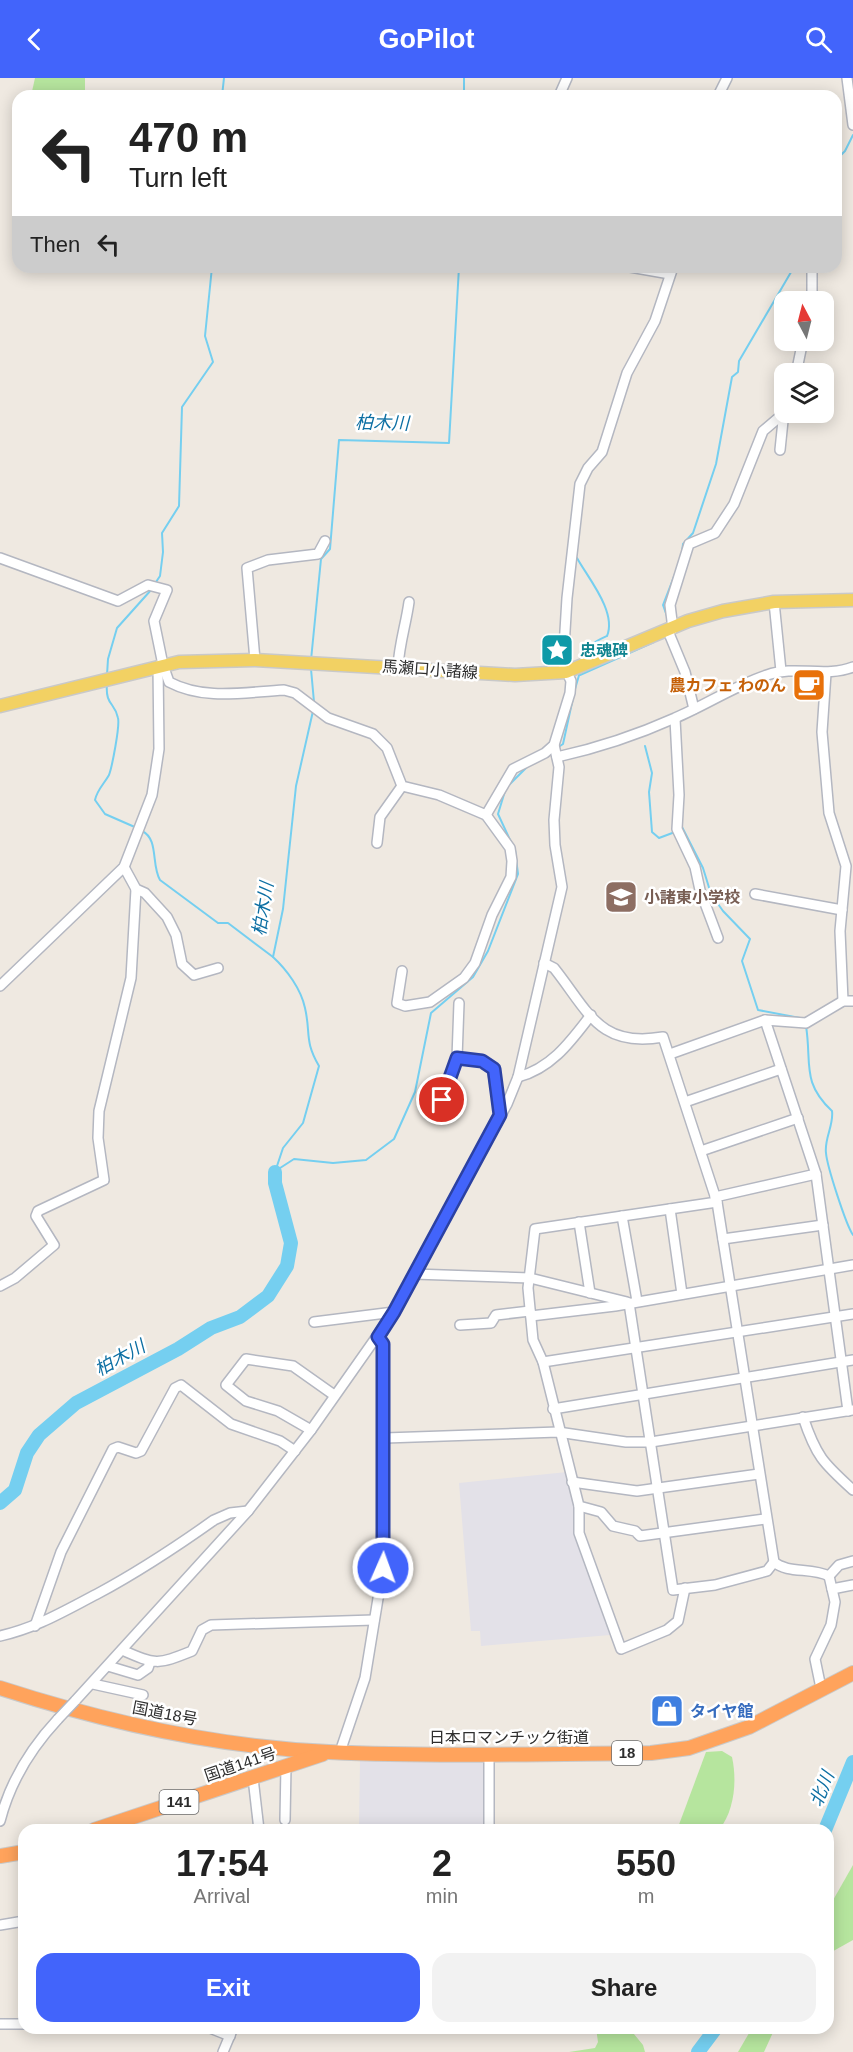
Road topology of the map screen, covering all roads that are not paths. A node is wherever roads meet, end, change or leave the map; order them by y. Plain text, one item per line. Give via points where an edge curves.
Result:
1 (848, 80) edge
2 (853, 125) edge
3 (670, 273) edge
4 (812, 273) edge
5 (812, 291) edge
6 (774, 421) edge
7 (783, 423) edge
8 (780, 450) dead end
9 (325, 541) dead end
10 (0, 558) edge
11 (853, 600) edge
12 (409, 602) dead end
13 (774, 602) junction
14 (670, 630) junction
15 (255, 660) junction
16 (160, 665) junction
17 (853, 667) edge
18 (398, 668) junction
19 (781, 671) junction
20 (566, 672) junction
21 (826, 674) junction
22 (0, 706) edge
23 (694, 709) junction
24 (675, 719) junction
25 (554, 745) junction
26 (557, 757) junction
27 (402, 786) junction
28 (486, 815) junction
29 (376, 843) dead end
30 (124, 867) junction
31 (136, 889) junction
32 (755, 894) dead end
33 (842, 910) junction
34 (718, 938) dead end
35 (544, 963) junction
36 (218, 968) dead end
37 (402, 971) dead end
38 (0, 986) edge
39 (848, 1001) edge
40 (459, 1004) dead end
41 (591, 1015) junction
42 (765, 1020) junction
43 (670, 1054) junction
44 (457, 1058) junction
45 (781, 1069) junction
46 (518, 1077) junction
47 (685, 1102) junction
48 (500, 1115) junction
49 (436, 1116) dead end
50 (798, 1118) junction
51 (700, 1151) junction
52 (816, 1174) junction
53 (716, 1199) junction
54 (670, 1209) junction
55 (622, 1216) junction
56 (579, 1222) junction
57 (823, 1225) junction
58 (723, 1239) junction
59 (853, 1265) edge
60 (829, 1269) junction
61 (414, 1274) junction
62 (530, 1278) junction
63 (731, 1285) junction
64 (0, 1286) edge
65 (590, 1293) junction
66 (682, 1294) junction
67 (633, 1302) junction
68 (394, 1312) junction
69 (530, 1313) junction
70 (853, 1314) edge
71 (835, 1317) junction
72 (314, 1322) dead end
73 (460, 1325) dead end
74 (738, 1332) junction
75 (378, 1337) junction
76 (636, 1348) junction
77 (853, 1360) edge
78 (543, 1362) junction
79 (842, 1362) junction
80 (744, 1378) junction
81 (643, 1394) junction
82 (334, 1395) junction
83 (553, 1409) junction
84 (851, 1411) edge
85 (804, 1418) junction
86 (751, 1425) junction
87 (311, 1430) junction
88 (558, 1432) junction
89 (385, 1438) junction
90 (651, 1442) junction
91 (295, 1450) junction
92 (759, 1474) junction
93 (572, 1482) junction
94 (658, 1489) junction
95 (853, 1490) edge
96 (579, 1506) junction
97 (248, 1511) junction
98 (765, 1519) junction
99 (665, 1534) junction
100 (853, 1561) edge
101 (774, 1562) junction
102 (829, 1575) junction
103 (853, 1585) edge
104 (685, 1588) junction
105 (832, 1589) junction
106 (374, 1620) junction
107 (35, 1626) junction
108 (0, 1636) edge
109 (122, 1650) junction
110 (150, 1662) junction
111 (108, 1666) junction
112 (853, 1673) edge
113 (93, 1683) junction
114 (0, 1688) edge
115 (821, 1688) junction
116 (143, 1695) dead end
117 (257, 1745) junction
118 (334, 1752) junction
119 (489, 1754) junction
120 (286, 1766) junction
121 (258, 1776) junction
122 (0, 1817) edge
123 (285, 1820) dead end
124 (112, 1824) edge
125 (259, 1824) edge
126 (489, 1824) edge
127 (18, 1853) edge
128 (0, 1856) edge
129 (18, 1922) edge
130 (0, 1924) edge
131 (0, 2024) edge
132 (18, 2024) edge
133 (231, 2034) edge
134 (224, 2052) edge

1 - 2 street
3 - 20 street via 655,321 627,373 602,452 580,484 567,598
4 - 5 street
6 - 14 street via 763,431 734,504 715,533 689,544 670,605
7 - 8 street
9 - 15 street via 318,554 268,560 247,568
10 - 16 street via 118,601 148,585 167,590 154,621
11 - 13 main road, 馬瀬口小諸線
12 - 18 street
13 - 14 main road, 馬瀬口小諸線 via 723,611
13 - 19 street
14 - 20 main road, 馬瀬口小諸線
14 - 23 street via 686,672
15 - 16 main road, 馬瀬口小諸線
15 - 18 main road, 馬瀬口小諸線
16 - 22 main road, 馬瀬口小諸線
16 - 27 street via 169,682 193,692 294,693 328,718 373,734 387,748
16 - 30 street via 159,749 152,795
17 - 21 street
18 - 20 main road, 馬瀬口小諸線 via 515,675
19 - 21 street via 806,669
19 - 23 street
20 - 25 street via 571,681 570,693
21 - 33 street via 822,732 829,813 846,866
23 - 24 street
24 - 26 street via 602,747
24 - 34 street via 677,829 695,867
25 - 26 street
25 - 28 street via 513,769
26 - 35 street via 559,782 554,820 562,887
27 - 28 street via 439,795
27 - 29 street via 380,817
28 - 37 street via 510,848 511,877 475,963 464,978 430,1002 405,1006 397,1003 396,998
30 - 31 street
30 - 38 street
31 - 36 street via 145,893 167,917 188,972 194,975
31 - 64 street via 131,978 99,1111 104,1180 38,1211 36,1216 54,1245
32 - 33 street
33 - 39 street via 840,931
35 - 41 street via 554,968
35 - 46 street
39 - 42 street via 806,1023
40 - 44 street
41 - 43 street via 604,1031 615,1037 663,1037
41 - 46 street via 555,1057 532,1074
42 - 43 street
42 - 45 street
43 - 47 street
44 - 48 street via 492,1066
44 - 49 street
45 - 47 street
45 - 50 street
46 - 48 street
47 - 51 street
48 - 61 street
50 - 51 street
50 - 52 street
51 - 53 street
52 - 53 street
52 - 57 street
53 - 54 street
53 - 58 street
54 - 55 street
54 - 66 street
55 - 56 street
55 - 67 street
56 - 62 street via 535,1229
56 - 65 street
57 - 58 street
57 - 60 street
58 - 63 street
59 - 60 street
60 - 63 street
60 - 71 street
61 - 62 street
61 - 68 street
62 - 65 street
62 - 69 street
63 - 66 street
63 - 74 street
65 - 67 street
66 - 67 street
67 - 69 street
67 - 76 street
68 - 72 street
68 - 75 street
69 - 73 street via 496,1315 491,1323
69 - 78 street via 533,1340
70 - 71 street
71 - 74 street
71 - 79 street
74 - 76 street
74 - 80 street
75 - 82 street
75 - 89 street via 383,1344
76 - 78 street
76 - 81 street
77 - 79 street
78 - 83 street
79 - 80 street
79 - 84 street
80 - 81 street
80 - 86 street
81 - 83 street
81 - 90 street
82 - 87 street
82 - 87 street via 293,1366 254,1358 246,1359 226,1384 246,1401
83 - 88 street
84 - 85 street
85 - 86 street
85 - 95 street via 814,1449
86 - 90 street
86 - 92 street
87 - 91 street
88 - 89 street
88 - 90 street
88 - 93 street
89 - 106 street via 383,1568
90 - 94 street
91 - 97 street
91 - 107 street via 231,1424 181,1385 175,1388 141,1451 113,1449 61,1552
92 - 94 street
92 - 98 street
93 - 94 street via 638,1491
93 - 96 street
94 - 99 street
96 - 99 street via 601,1512 613,1526 640,1536
96 - 104 street via 579,1533 621,1649 667,1630 678,1621
97 - 107 street via 214,1520 119,1584
97 - 109 street
98 - 99 street
98 - 101 street
99 - 104 street via 673,1590
100 - 102 street via 839,1565
101 - 102 street via 779,1566 817,1569
101 - 104 street via 767,1571 715,1585
102 - 105 street
103 - 105 street
105 - 115 street via 835,1602 831,1625 815,1659
106 - 110 street via 211,1625 202,1630 192,1651 162,1663
106 - 118 street via 365,1678
107 - 108 street
109 - 110 street
109 - 111 street
110 - 111 street via 138,1675
111 - 113 street
112 - 115 highway, 日本ロマンチック街道 / 18
113 - 116 street
113 - 122 street, bridge via 30,1753 14,1779
114 - 117 highway, 国道18号 / 18 via 56,1706 162,1730
115 - 119 highway, 日本ロマンチック街道 / 18 via 749,1727 689,1748 651,1753
117 - 118 highway, 国道18号 / 18
117 - 121 highway via 269,1755 268,1766
118 - 119 highway, 日本ロマンチック街道 / 18
118 - 120 highway, 国道141号 / 141
119 - 126 street
120 - 121 highway, 国道141号 / 141
120 - 123 street
121 - 124 highway, 国道141号 / 141
121 - 125 street
127 - 128 highway
129 - 130 street
131 - 132 street
133 - 134 street

